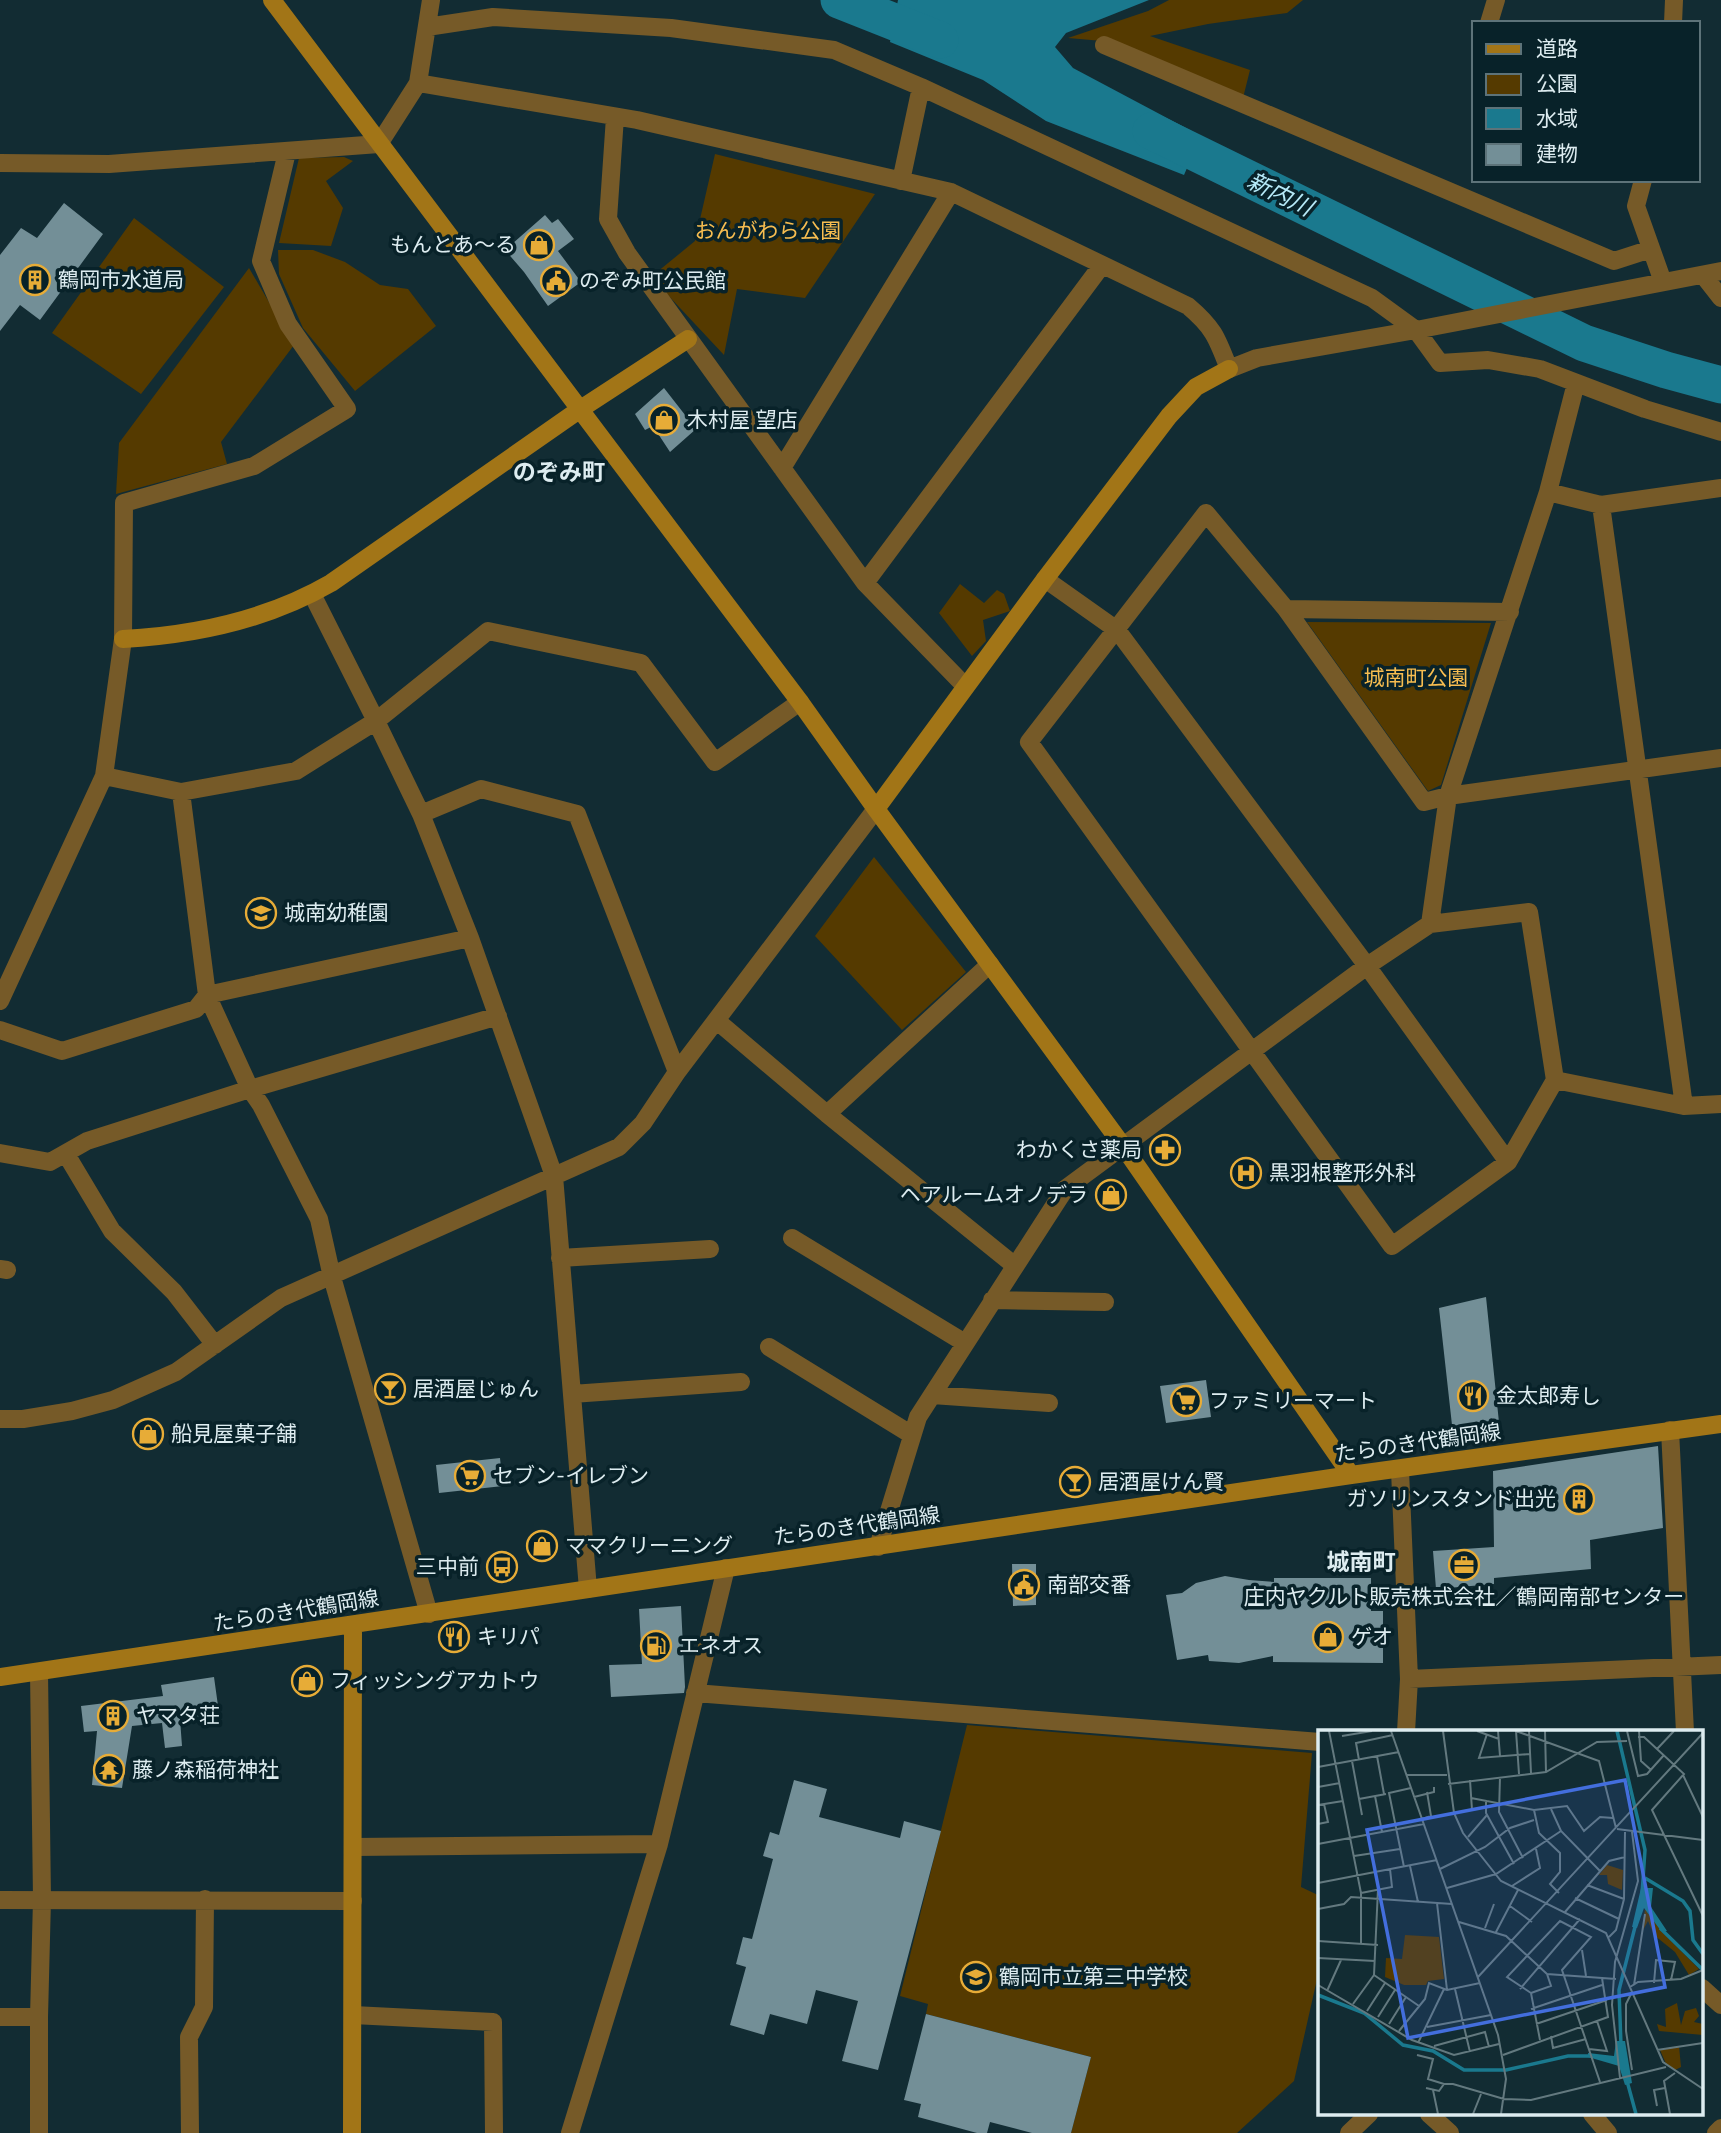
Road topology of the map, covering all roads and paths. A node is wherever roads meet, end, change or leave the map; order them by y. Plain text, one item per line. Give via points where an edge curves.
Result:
1 (272, 0) edge
2 (1496, 0) edge
3 (1674, 0) edge
4 (429, 13) edge
5 (1490, 21) edge
6 (1673, 21) edge
7 (1104, 45) dead end
8 (418, 83) junction
9 (920, 87) junction
10 (615, 117) junction
11 (379, 144) junction
12 (287, 152) junction
13 (0, 163) edge
14 (901, 181) junction
15 (1642, 182) edge
16 (951, 192) junction
17 (1651, 249) junction
18 (1102, 265) junction
19 (1721, 271) edge
20 (1703, 275) junction
21 (1663, 282) junction
22 (1721, 298) edge
23 (1416, 330) junction
24 (688, 339) junction
25 (1229, 369) junction
26 (1577, 383) junction
27 (579, 410) junction
28 (1721, 432) edge
29 (782, 468) junction
30 (1721, 488) edge
31 (1548, 492) junction
32 (1601, 505) junction
33 (1045, 579) junction
34 (865, 583) junction
35 (312, 594) junction
36 (1286, 609) junction
37 (1510, 612) junction
38 (1117, 630) junction
39 (123, 639) junction
40 (965, 686) junction
41 (800, 702) junction
42 (376, 721) junction
43 (1721, 758) edge
44 (1638, 769) junction
45 (104, 776) junction
46 (181, 792) junction
47 (1448, 796) junction
48 (876, 809) junction
49 (421, 814) junction
50 (1430, 924) junction
51 (470, 937) junction
52 (990, 964) junction
53 (1367, 966) junction
54 (207, 995) junction
55 (0, 1001) edge
56 (498, 1016) junction
57 (717, 1021) junction
58 (0, 1030) edge
59 (1252, 1051) junction
60 (677, 1072) junction
61 (1555, 1080) junction
62 (250, 1089) junction
63 (1721, 1104) edge
64 (1684, 1106) junction
65 (827, 1114) junction
66 (1123, 1146) junction
67 (0, 1153) edge
68 (66, 1154) junction
69 (1508, 1162) junction
70 (554, 1176) junction
71 (792, 1238) dead end
72 (710, 1249) dead end
73 (560, 1258) junction
74 (1014, 1265) junction
75 (331, 1277) junction
76 (992, 1300) junction
77 (1105, 1302) dead end
78 (965, 1343) junction
79 (215, 1345) junction
80 (769, 1347) dead end
81 (741, 1382) dead end
82 (572, 1394) junction
83 (932, 1395) junction
84 (1049, 1403) dead end
85 (0, 1419) edge
86 (1721, 1424) edge
87 (1670, 1430) junction
88 (912, 1435) junction
89 (1400, 1470) junction
90 (1351, 1475) junction
91 (878, 1547) junction
92 (726, 1568) junction
93 (587, 1589) junction
94 (429, 1614) junction
95 (353, 1625) junction
96 (1721, 1665) edge
97 (1682, 1666) junction
98 (39, 1672) junction
99 (0, 1677) edge
100 (1409, 1679) junction
101 (695, 1693) junction
102 (1406, 1730) edge
103 (1685, 1730) edge
104 (1318, 1742) edge
105 (659, 1844) junction
106 (354, 1847) junction
107 (0, 1899) edge
108 (42, 1899) junction
109 (205, 1899) junction
110 (353, 1900) junction
111 (1704, 1990) edge
112 (1721, 2005) edge
113 (353, 2015) junction
114 (0, 2017) edge
115 (39, 2017) junction
116 (1367, 2116) edge
117 (1431, 2116) edge
118 (1594, 2116) edge
119 (1721, 2128) edge
120 (39, 2133) edge
121 (190, 2133) edge
122 (352, 2133) edge
123 (494, 2133) edge
124 (570, 2133) edge
125 (1349, 2133) edge
126 (1450, 2133) edge
127 (1608, 2133) edge
128 (1716, 2133) edge

1 - 11 street
2 - 5 street
3 - 6 street
4 - 8 street
4 - 9 street via 671,28 834,50
7 - 17 street via 1614,261
8 - 10 street
8 - 11 street
9 - 14 street
9 - 23 street via 1372,298
10 - 14 street
10 - 24 street via 608,219
11 - 12 street
11 - 27 street
12 - 13 street via 109,164
12 - 39 street via 261,261 288,324 347,409 254,466 124,503
14 - 16 street
15 - 17 street via 1636,206
16 - 18 street
16 - 29 street
17 - 21 street
18 - 25 street via 1188,306 1217,337
18 - 34 street
19 - 20 street
20 - 21 street
20 - 22 street
21 - 23 street
23 - 25 street via 1257,358
23 - 26 street via 1440,363 1488,360 1540,369
24 - 27 street
24 - 29 street
25 - 33 street via 1196,387 1169,415
26 - 28 street
26 - 31 street
27 - 35 street
27 - 41 street
29 - 34 street
30 - 32 street
31 - 32 street
31 - 37 street
32 - 44 street
33 - 38 street
33 - 40 street
34 - 40 street
35 - 39 street via 228,625
35 - 42 street
36 - 37 street
36 - 38 street via 1206,513
36 - 47 street via 1424,802
37 - 47 street
38 - 53 street
38 - 59 street via 1030,742
39 - 45 street
40 - 48 street
41 - 42 street via 715,762 641,663 488,631
41 - 48 street
42 - 46 street via 296,771
42 - 49 street
43 - 44 street
44 - 47 street
44 - 64 street
45 - 46 street
45 - 55 street
46 - 54 street
47 - 50 street
48 - 52 street
48 - 57 street
49 - 51 street
49 - 60 street via 481,789 578,814
50 - 53 street
50 - 61 street via 1529,912
51 - 54 street
51 - 56 street
52 - 65 street
52 - 66 street
53 - 59 street
53 - 69 street
54 - 58 street via 196,1009 62,1051
54 - 62 street
56 - 62 street
56 - 70 street
57 - 60 street
57 - 65 street
59 - 66 street
59 - 69 street via 1392,1246
60 - 70 street via 643,1123 618,1147
61 - 64 street
61 - 69 street
62 - 68 street via 87,1141
62 - 75 street via 319,1219
63 - 64 street
65 - 74 street
66 - 74 street via 1065,1189
66 - 90 street
67 - 68 street via 50,1162
68 - 79 street via 112,1231 174,1292
70 - 73 street
70 - 75 street
71 - 78 street
72 - 73 street
73 - 82 street
74 - 76 street
75 - 79 street via 281,1298
75 - 94 street
76 - 77 street
76 - 78 street
78 - 83 street
79 - 85 street via 176,1372 113,1401 23,1419
80 - 88 street
81 - 82 street
82 - 93 street
83 - 84 street
83 - 88 street
86 - 87 street, たらのき代鶴岡線
87 - 89 street, たらのき代鶴岡線
87 - 97 street
88 - 91 street
89 - 90 street, たらのき代鶴岡線
89 - 100 street
90 - 91 street, たらのき代鶴岡線
91 - 92 street, たらのき代鶴岡線
92 - 93 street, たらのき代鶴岡線
92 - 101 street
93 - 94 street, たらのき代鶴岡線
94 - 95 street, たらのき代鶴岡線
95 - 98 street, たらのき代鶴岡線
95 - 106 street
96 - 97 street
97 - 100 street
97 - 103 street
98 - 99 street, たらのき代鶴岡線
98 - 108 street
100 - 102 street
101 - 104 street
101 - 105 street
105 - 106 street
105 - 124 street
106 - 110 street
107 - 108 street
108 - 109 street
108 - 115 street
109 - 110 street
109 - 121 street via 204,2007 189,2037
110 - 113 street
111 - 112 street
113 - 122 street
113 - 123 street via 493,2022
114 - 115 street
115 - 120 street
116 - 125 street
117 - 126 street
118 - 127 street
119 - 128 street

